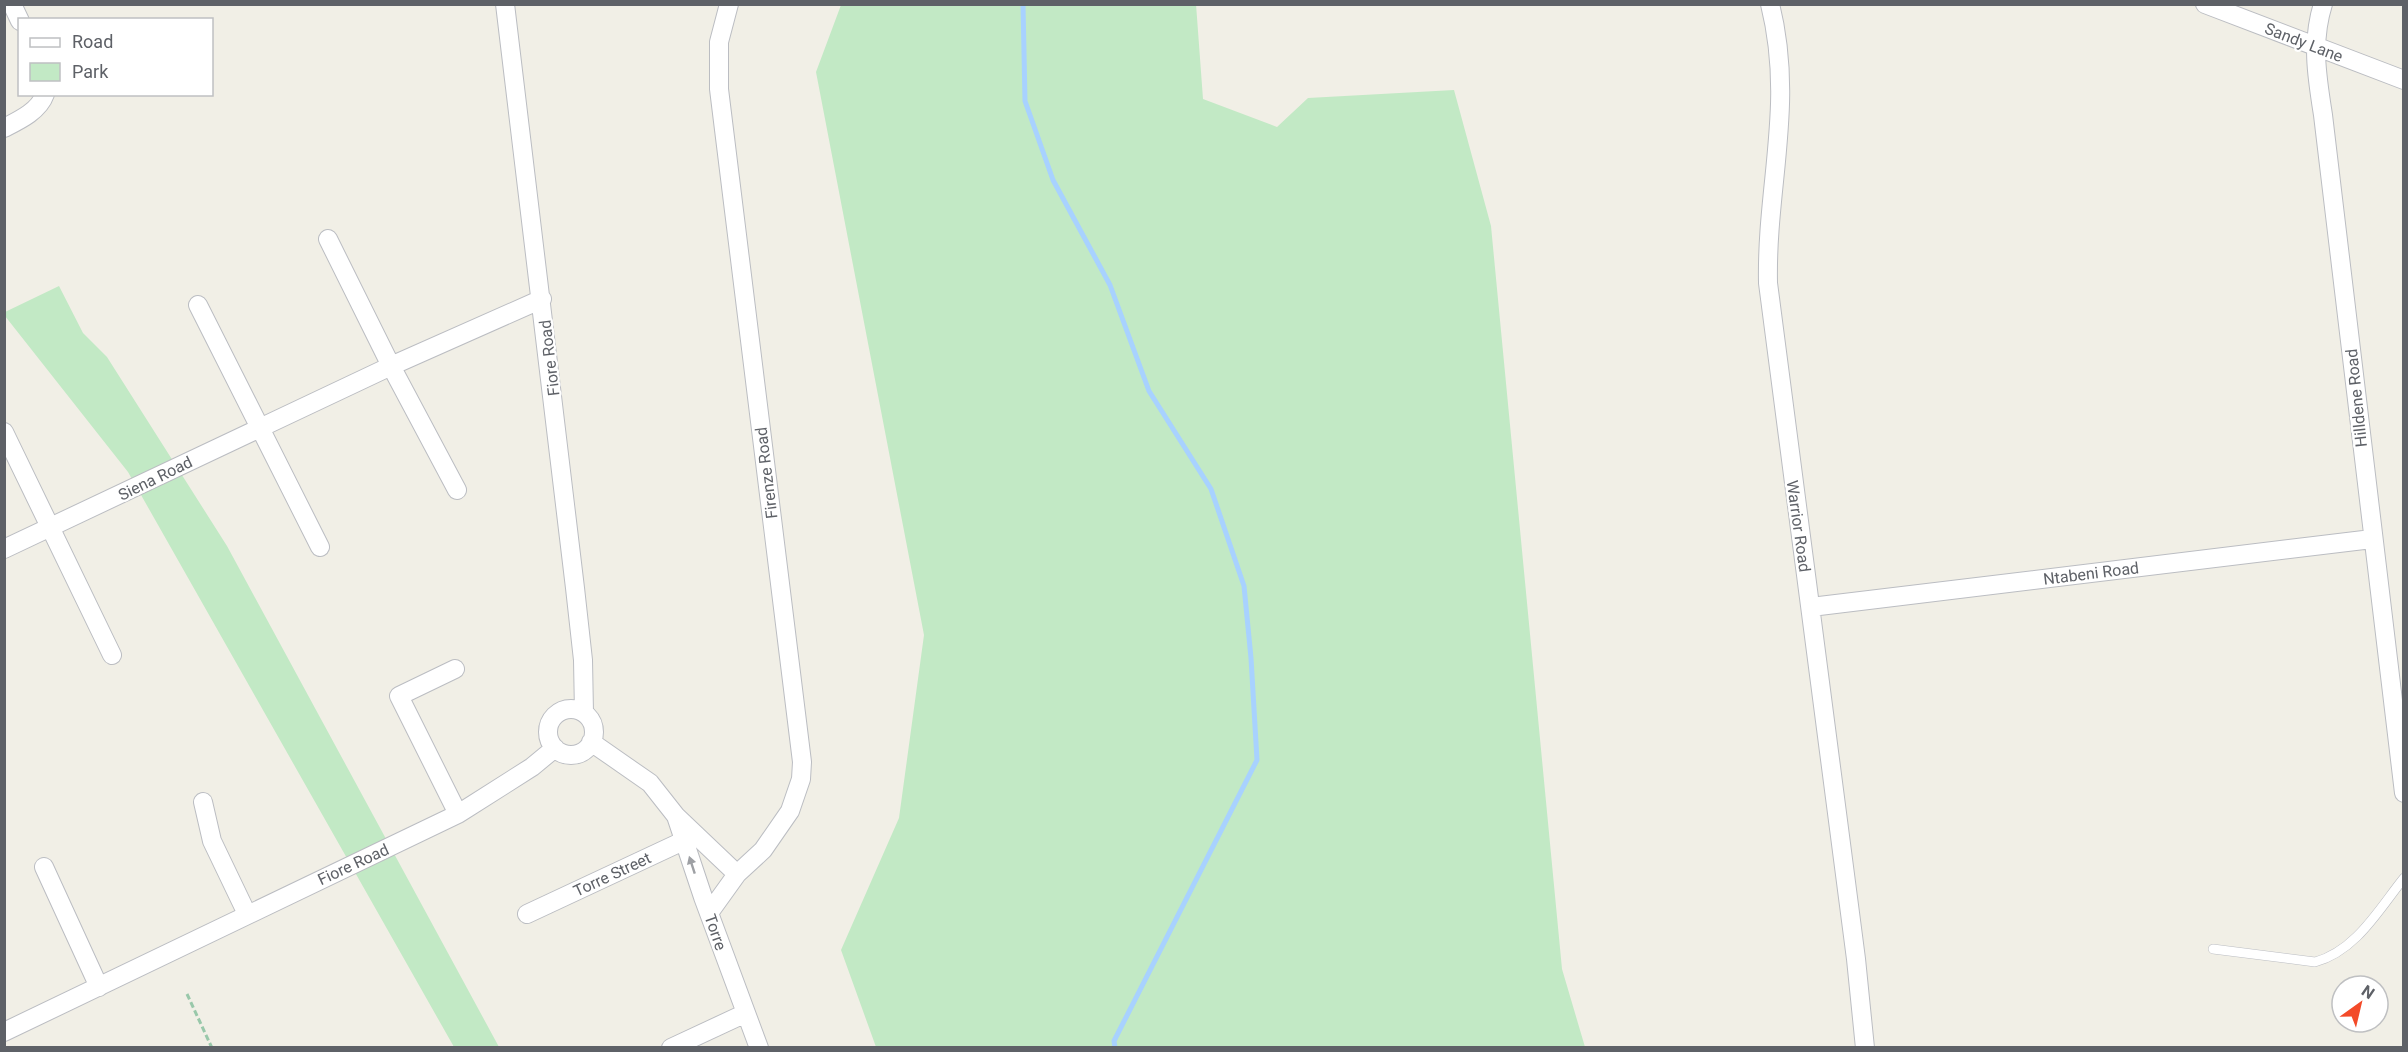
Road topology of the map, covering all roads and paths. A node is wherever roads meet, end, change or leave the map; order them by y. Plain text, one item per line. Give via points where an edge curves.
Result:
1 (12, 4) edge
2 (505, 4) edge
3 (729, 4) edge
4 (1770, 4) edge
5 (2205, 4) edge
6 (2323, 4) edge
7 (19, 18) edge
8 (2315, 46) junction
9 (2403, 80) edge
10 (44, 96) edge
11 (4, 128) edge
12 (328, 239) dead end
13 (542, 299) junction
14 (198, 305) dead end
15 (392, 366) junction
16 (261, 428) junction
17 (4, 432) edge
18 (458, 490) dead end
19 (50, 528) junction
20 (2372, 539) junction
21 (320, 547) dead end
22 (4, 549) edge
23 (1810, 607) junction
24 (112, 655) dead end
25 (455, 669) dead end
26 (584, 713) junction
27 (591, 742) junction
28 (555, 748) junction
29 (2403, 793) edge
30 (203, 802) dead end
31 (458, 814) junction
32 (691, 837) junction
33 (44, 867) dead end
34 (737, 874) junction
35 (2403, 878) edge
36 (709, 913) junction
37 (248, 914) junction
38 (527, 914) dead end
39 (2213, 949) dead end
40 (99, 987) junction
41 (187, 994) dead end
42 (746, 1013) junction
43 (4, 1032) edge
44 (212, 1047) edge
45 (670, 1047) edge
46 (759, 1047) edge
47 (1865, 1047) edge

1 - 7 street
2 - 13 street, Fiore Road
3 - 34 street, Firenze Road via 719,42 719,88 802,762 801,779 790,811 763,850
4 - 23 street, Warrior Road via 1778,34 1781,122 1767,256 1768,283
5 - 8 street, Sandy Lane
6 - 8 street, Hilldene Road
8 - 9 street, Sandy Lane
8 - 20 street, Hilldene Road
10 - 11 street via 34,111
12 - 15 street
13 - 15 street, Siena Road
13 - 26 street, Fiore Road via 583,660
14 - 16 street
15 - 16 street, Siena Road
15 - 18 street
16 - 19 street, Siena Road
16 - 21 street
17 - 19 street
19 - 22 street, Siena Road
19 - 24 street
20 - 23 street, Ntabeni Road
20 - 29 street, Hilldene Road
23 - 47 street, Warrior Road
25 - 31 street via 399,696
26 - 27 street, Fiore Road via 592,723
26 - 28 street via 565,710 550,721 549,740
27 - 28 street via 575,754
27 - 32 street via 645,779
28 - 31 street, Fiore Road
30 - 37 street via 212,841
31 - 37 street, Fiore Road
32 - 34 street
36 -> 32 street, Torre
32 - 38 street, Torre Street
33 - 40 street
34 - 36 street, Firenze Road
35 - 39 lane via 2351,943 2325,959 2315,962
36 - 42 street, Torre
37 - 40 street, Fiore Road
40 - 43 street, Fiore Road
41 - 44 path
42 - 45 street
42 - 46 street, Torre

